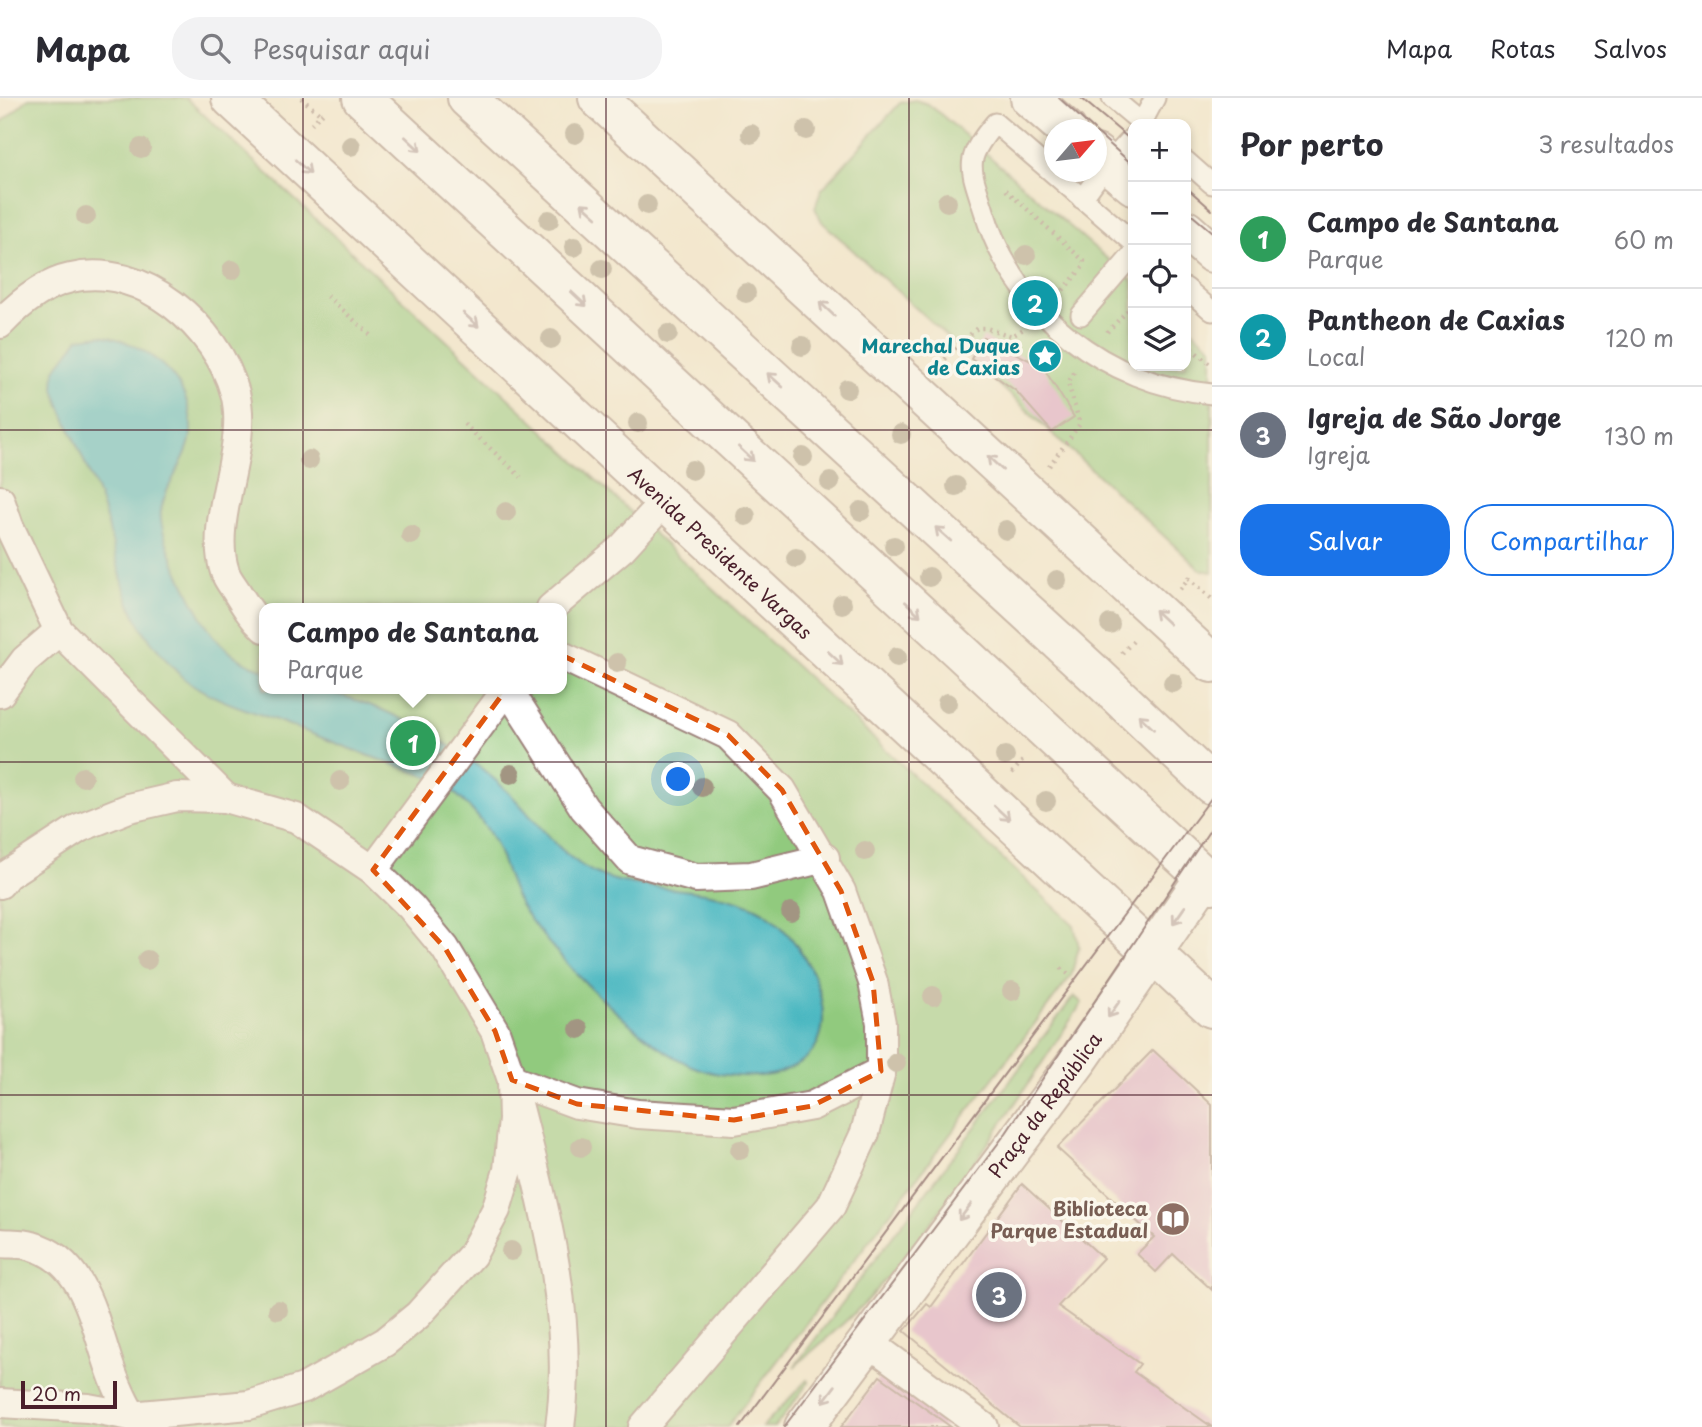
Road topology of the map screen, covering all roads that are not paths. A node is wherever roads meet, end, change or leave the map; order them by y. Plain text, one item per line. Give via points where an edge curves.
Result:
1 (231, 98) edge
2 (362, 98) edge
3 (467, 98) edge
4 (598, 98) edge
5 (632, 98) edge
6 (1030, 98) edge
7 (1112, 98) edge
8 (1155, 98) edge
9 (1055, 119) edge
10 (1143, 119) edge
11 (646, 142) junction
12 (1128, 144) edge
13 (1191, 165) edge
14 (1212, 184) edge
15 (1082, 199) junction
16 (1191, 234) edge
17 (1128, 239) edge
18 (1212, 253) edge
19 (1128, 260) edge
20 (1191, 292) edge
21 (1210, 306) edge
22 (1081, 315) dead end
23 (0, 324) edge
24 (1212, 394) edge
25 (0, 500) edge
26 (665, 501) junction
27 (557, 603) edge
28 (259, 623) edge
29 (59, 631) junction
30 (567, 658) edge
31 (1212, 663) edge
32 (0, 693) edge
33 (503, 694) edge
34 (510, 694) edge
35 (1206, 768) edge
36 (226, 798) junction
37 (825, 858) junction
38 (373, 870) junction
39 (2, 871) edge
40 (1209, 881) edge
41 (1153, 953) junction
42 (1212, 1008) edge
43 (881, 1071) junction
44 (512, 1080) junction
45 (0, 1242) edge
46 (868, 1342) junction
47 (0, 1403) edge
48 (135, 1423) edge
49 (560, 1427) edge
50 (643, 1427) edge
51 (804, 1427) edge
52 (984, 1427) edge

1 -> 26 main road, Avenida Presidente Vargas
2 -> 40 main road
35 -> 3 main road
4 - 11 main road
5 - 11 main road
6 - 9 main road
7 - 12 lane
8 - 10 lane
31 -> 11 main road
12 - 15 lane
13 - 14 lane
15 - 17 lane
15 - 24 lane via 995,123 975,148 972,164 1003,258 1049,320 1074,342 1121,370 1157,384
16 - 18 main road
19 - 22 lane
20 - 21 lane
23 - 28 street via 24,300 70,278 107,276 159,295 202,333 226,369 239,421 220,544 225,572
25 - 29 street
26 - 27 street via 622,548
26 -> 41 main road, Avenida Presidente Vargas
29 - 32 street via 25,660
29 - 36 street
30 - 37 street via 728,735 782,790
33 - 38 street
34 - 37 street via 584,808 630,860 696,878 751,876
36 - 38 street via 296,818
36 - 39 street via 177,797 129,808 79,828
37 - 43 street via 873,982 881,1023
38 - 44 street via 445,948 495,1031
40 -> 41 main road, Praça da República
41 - 42 main road, Avenida Presidente Vargas
41 -> 46 main road, Praça da República
43 - 44 street via 812,1106 734,1120 638,1114 577,1104
43 - 50 street via 865,1133 831,1206
44 - 48 street via 508,1170 496,1210 472,1255 418,1315 385,1342 304,1388 249,1405
44 - 49 street via 554,1250 562,1324
45 - 48 street via 32,1246 63,1261 85,1294 112,1376
46 -> 51 main road, Praça da República
46 - 52 street
47 - 48 street via 88,1408

